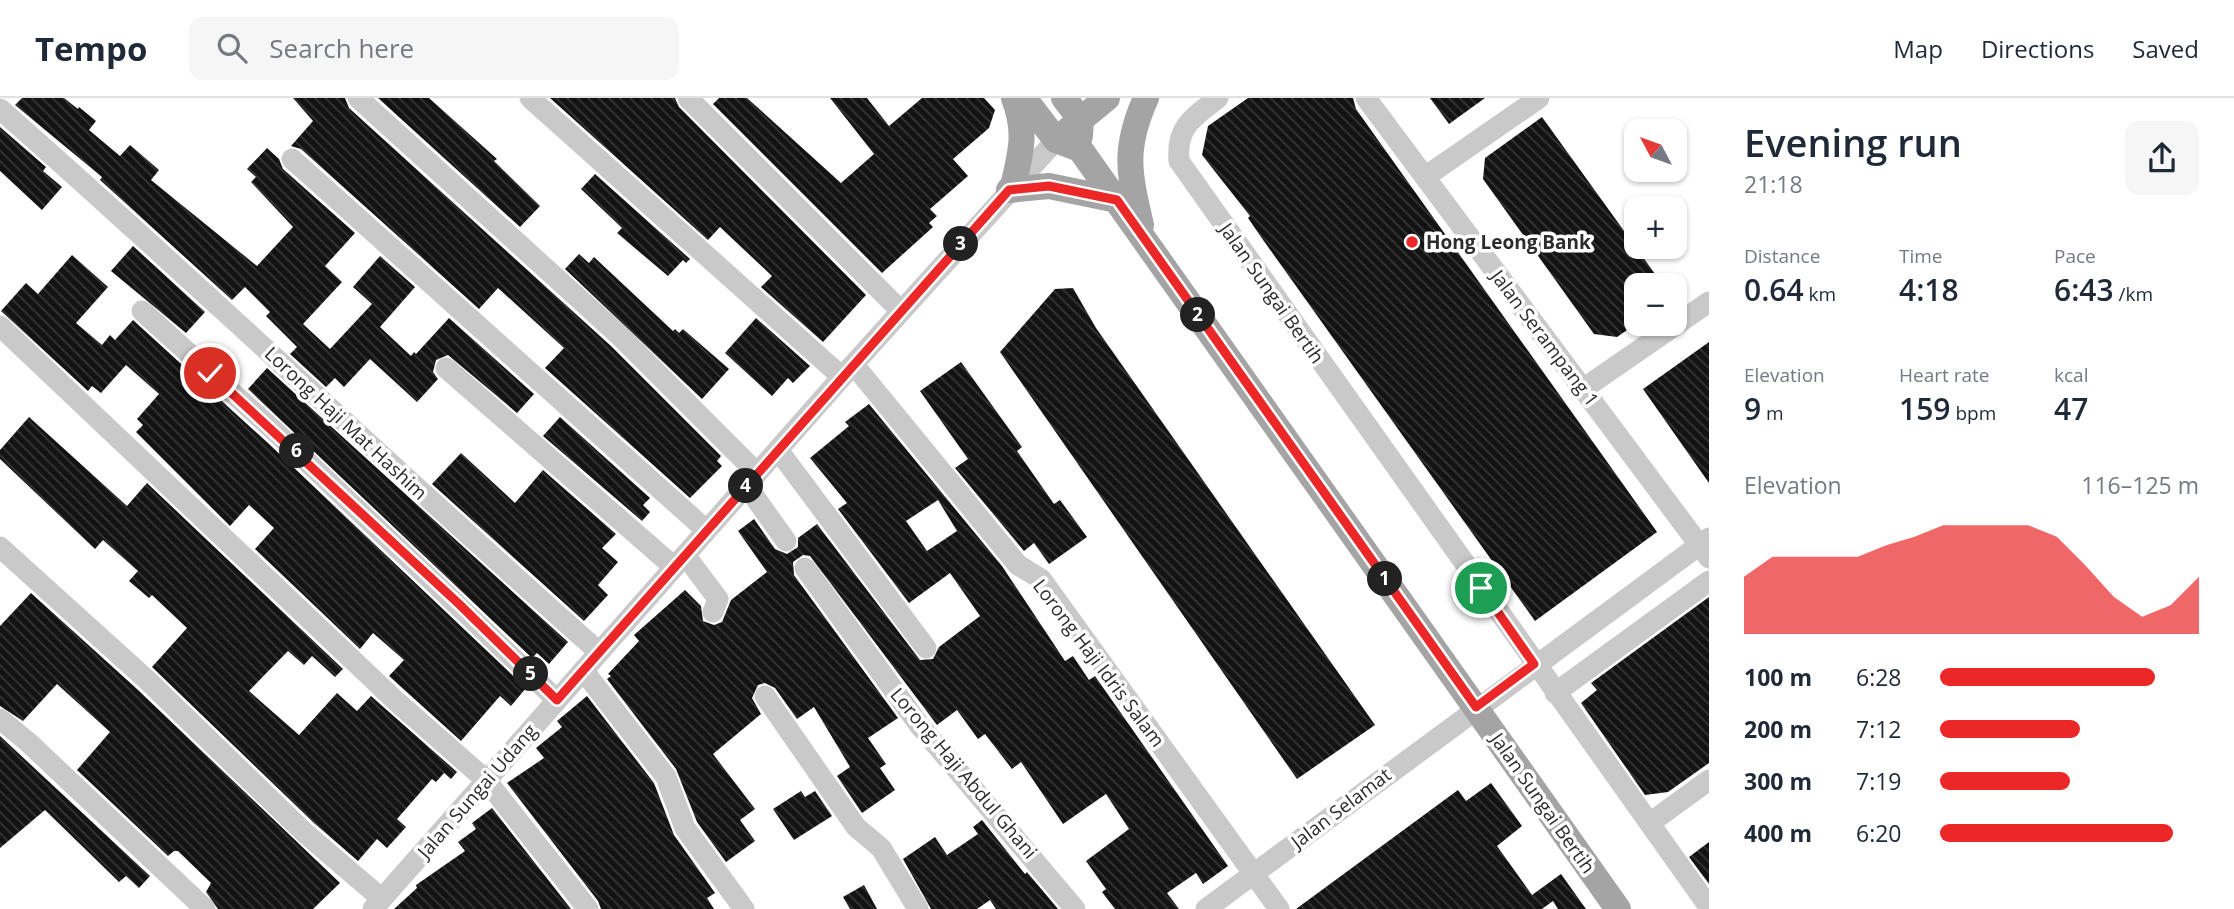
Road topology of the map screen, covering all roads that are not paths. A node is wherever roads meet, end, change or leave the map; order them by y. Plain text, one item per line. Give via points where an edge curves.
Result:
1 (358, 98) edge
2 (530, 98) edge
3 (688, 98) edge
4 (1014, 98) edge
5 (1024, 98) edge
6 (1064, 98) edge
7 (1107, 98) edge
8 (1146, 98) edge
9 (1218, 98) edge
10 (1366, 98) edge
11 (1539, 98) edge
12 (0, 109) edge
13 (1081, 120) junction
14 (1068, 145) junction
15 (292, 159) dead end
16 (1425, 177) junction
17 (1011, 188) junction
18 (1117, 200) junction
19 (1144, 239) junction
20 (1709, 302) edge
21 (901, 311) junction
22 (142, 312) dead end
23 (0, 326) edge
24 (446, 368) dead end
25 (848, 371) junction
26 (1583, 389) junction
27 (778, 450) junction
28 (752, 479) junction
29 (706, 530) junction
30 (786, 541) dead end
31 (0, 547) edge
32 (1706, 547) edge
33 (680, 561) junction
34 (805, 568) dead end
35 (1709, 581) edge
36 (713, 612) dead end
37 (926, 648) dead end
38 (599, 652) junction
39 (1534, 664) junction
40 (583, 670) junction
41 (1555, 693) junction
42 (765, 696) dead end
43 (557, 700) junction
44 (1476, 707) junction
45 (0, 719) edge
46 (486, 780) junction
47 (1709, 780) edge
48 (1650, 823) junction
49 (1253, 874) junction
50 (377, 904) edge
51 (1709, 907) edge
52 (205, 909) edge
53 (588, 909) edge
54 (744, 909) edge
55 (918, 909) edge
56 (1075, 909) edge
57 (1206, 909) edge
58 (1279, 909) edge
59 (1618, 909) edge

1 - 28 street via 620,336
2 - 25 street, Lorong Haji Idris Salam
3 - 21 street
4 - 17 main road via 1024,138
5 - 14 main road, Jalan Sungai Bertih
6 - 13 main road
7 - 13 main road
8 - 19 main road via 1131,140 1128,170
9 - 39 street, Jalan Sungai Bertih via 1188,122 1178,141 1179,161
10 - 16 street, Jalan Serampang 1
11 - 16 street
12 - 38 street, Lorong Haji Mat Hashim
13 - 14 main road
14 - 17 street, Jalan Sungai Udang
14 - 18 main road, Jalan Sungai Bertih
15 - 29 street
16 - 26 street, Jalan Serampang 1
17 - 18 main road via 1049,186
17 - 21 street, Jalan Sungai Udang
18 - 19 main road, Jalan Sungai Bertih
19 - 44 main road, Jalan Sungai Bertih
20 - 26 street
21 - 25 street, Jalan Sungai Udang
22 - 43 street via 278,434
23 - 46 street via 397,702
24 - 33 street
25 - 27 street, Jalan Sungai Udang
25 - 49 street, Lorong Haji Idris Salam via 1018,565 1041,579
26 - 32 street, Jalan Serampang 1
27 - 28 street, Jalan Sungai Udang
27 - 37 street
28 - 29 street, Jalan Sungai Udang
28 - 30 street
29 - 33 street, Jalan Sungai Udang
31 - 50 street via 146,679
32 - 39 street, Jalan Selamat
33 - 36 street via 718,599
33 - 38 street, Jalan Sungai Udang
34 - 56 street, Lorong Haji Abdul Ghani via 920,726
35 - 41 street
38 - 40 street, Jalan Sungai Udang
39 - 41 street, Jalan Sungai Bertih
39 - 44 street, Jalan Selamat
40 - 43 street, Jalan Sungai Udang
40 - 54 street via 666,777 685,828
41 - 48 street, Jalan Sungai Bertih
42 - 55 street via 856,827 881,848
43 - 46 street, Jalan Sungai Udang
44 - 49 street, Jalan Selamat
44 - 59 main road, Jalan Sungai Bertih
45 - 52 street
46 - 50 street, Jalan Sungai Udang
46 - 53 street
47 - 48 street
48 - 51 street, Jalan Sungai Bertih
49 - 57 street, Jalan Selamat
49 - 58 street, Lorong Haji Idris Salam

